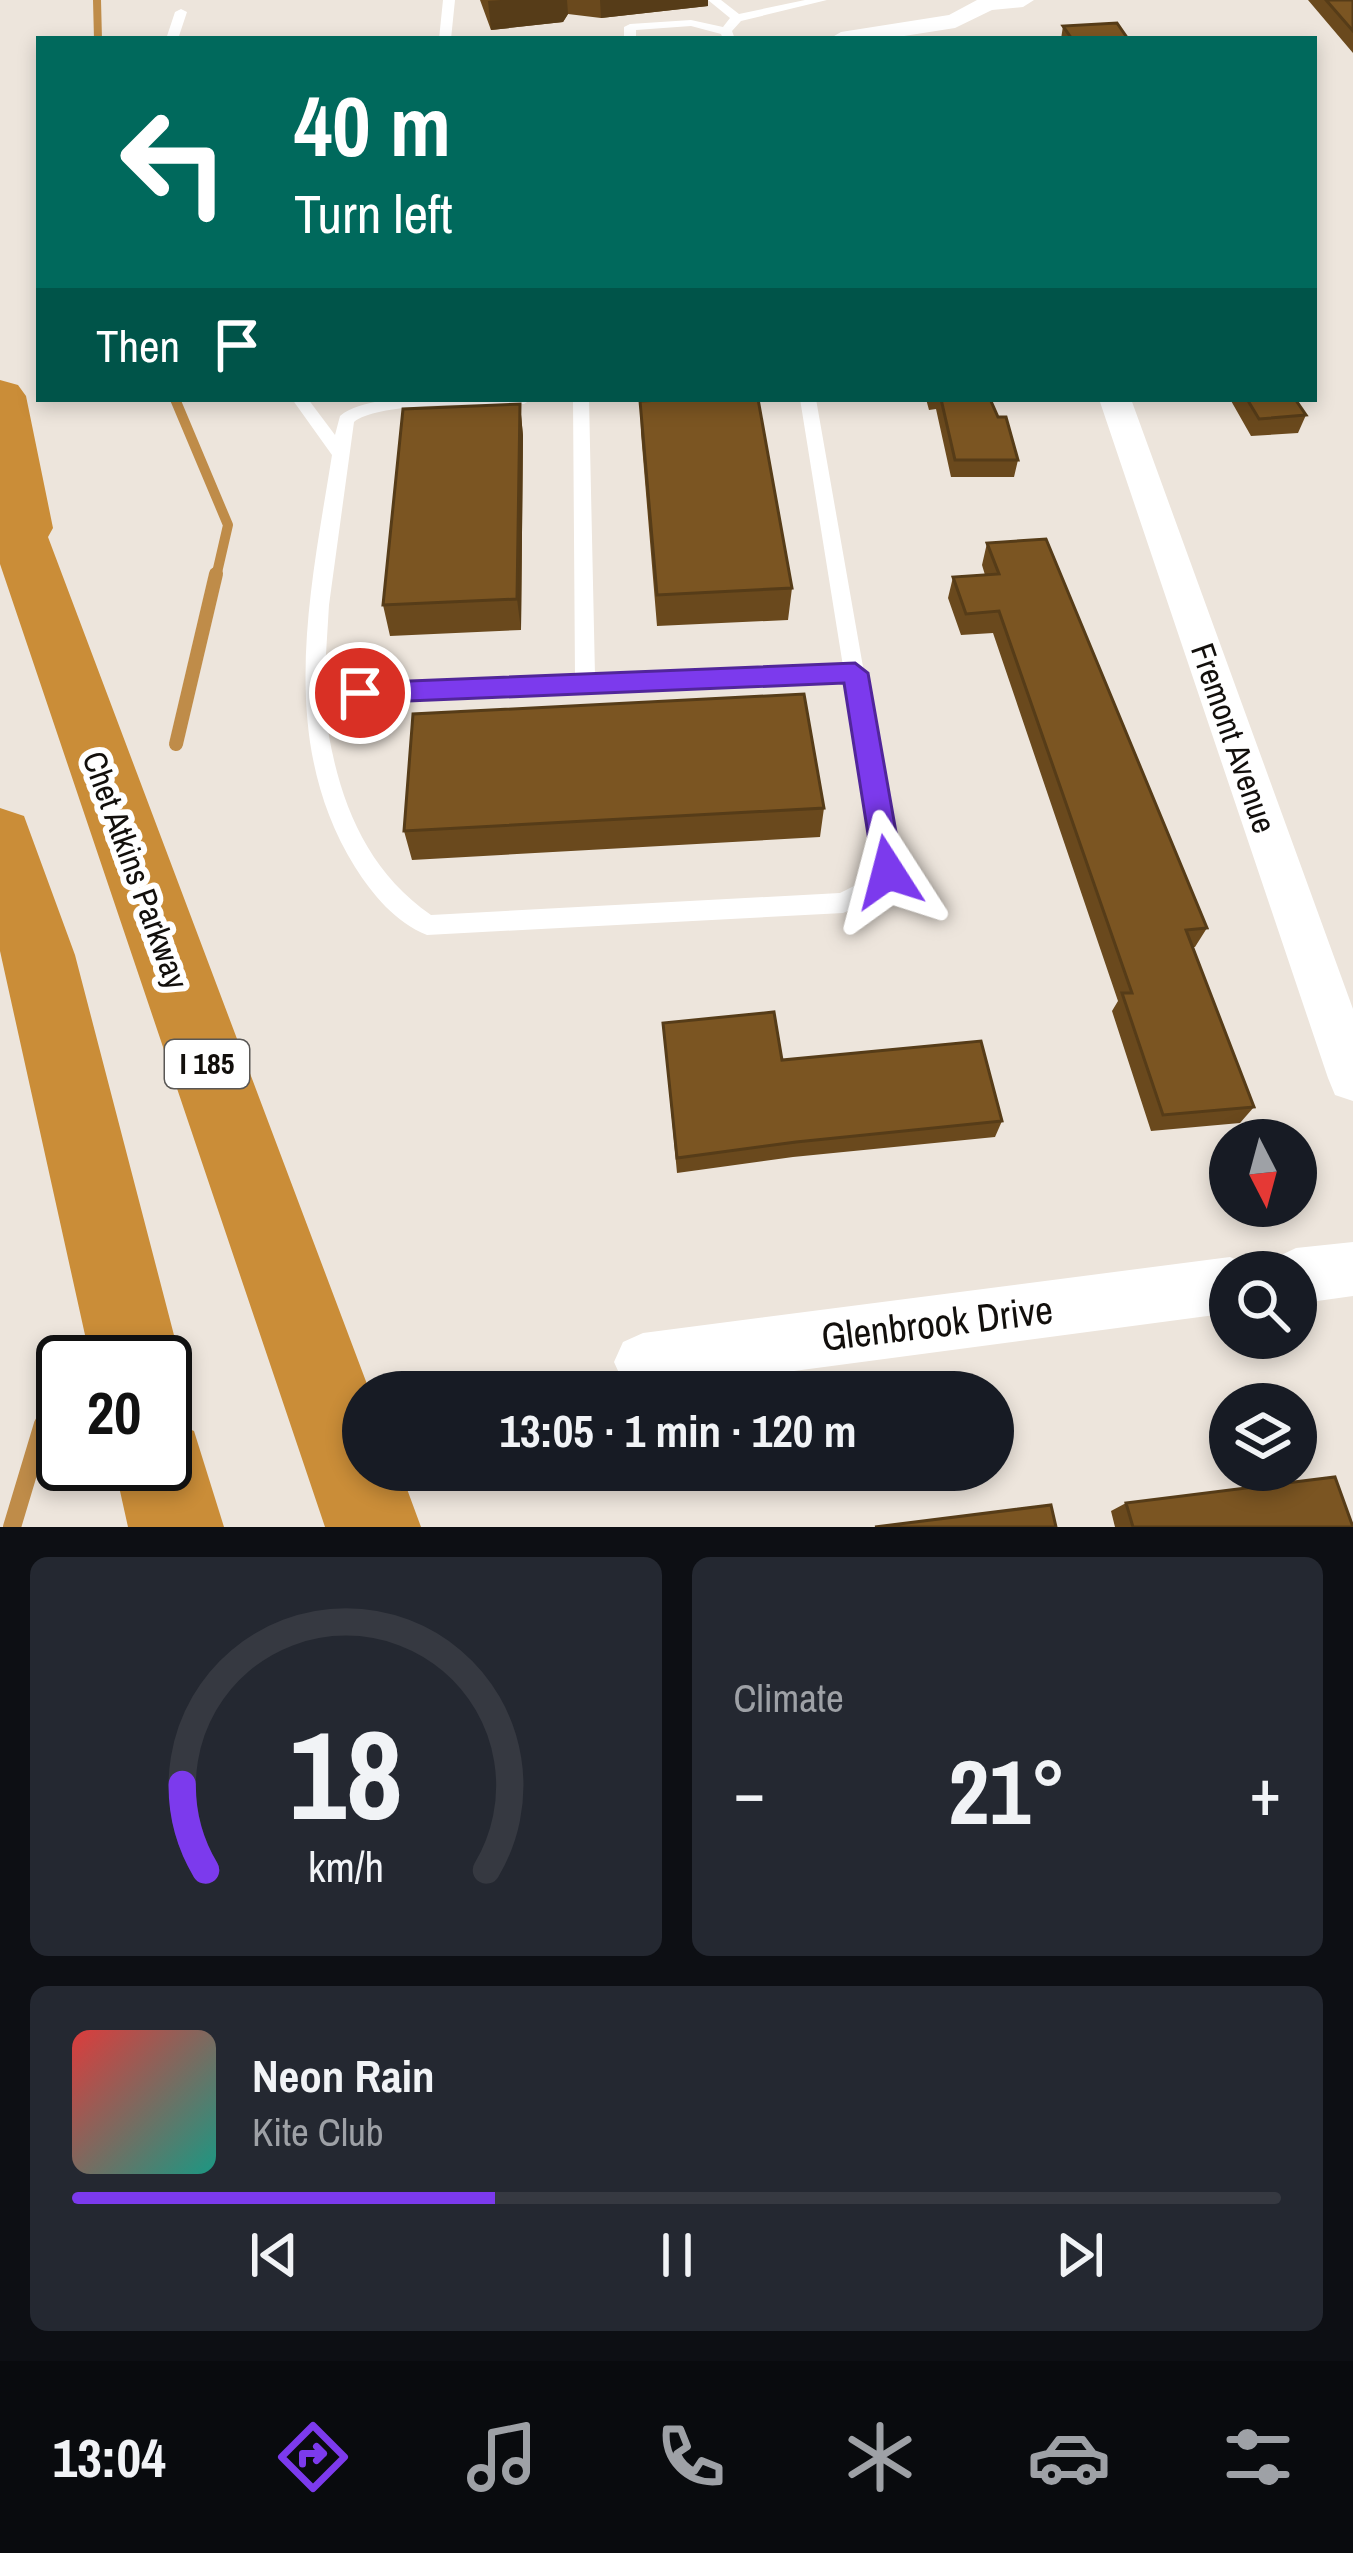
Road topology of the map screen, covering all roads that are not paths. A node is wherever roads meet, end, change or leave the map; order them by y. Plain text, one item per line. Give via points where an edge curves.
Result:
1 (449, 0) edge
2 (715, 0) edge
3 (821, 0) edge
4 (1023, 0) edge
5 (181, 13) dead end
6 (737, 18) junction
7 (960, 30) edge
8 (173, 36) edge
9 (445, 36) edge
10 (630, 36) edge
11 (728, 36) edge
12 (881, 36) edge
13 (0, 396) edge
14 (302, 402) edge
15 (397, 402) edge
16 (581, 402) edge
17 (809, 402) edge
18 (1116, 402) edge
19 (341, 454) junction
20 (0, 483) edge
21 (40, 602) junction
22 (855, 673) junction
23 (585, 684) junction
24 (315, 695) junction
25 (0, 836) edge
26 (1353, 1078) edge
27 (1353, 1269) edge
28 (1317, 1273) edge
29 (1209, 1288) edge
30 (129, 1335) edge
31 (644, 1362) dead end
32 (167, 1491) edge
33 (176, 1527) edge
34 (374, 1527) edge

1 - 9 lane
2 - 6 lane
3 - 6 lane
4 - 7 street via 986,4
5 - 8 lane
6 - 11 lane
7 - 12 street
10 - 11 lane via 630,27 692,23
13 - 21 highway
14 - 19 lane
15 - 19 lane via 346,420
16 - 23 lane
17 - 22 lane
18 - 26 street, Fremont Avenue
19 - 24 lane
20 - 21 highway, Chet Atkins Parkway / I 185
21 - 34 highway, Chet Atkins Parkway / I 185
22 - 23 lane
22 - 24 lane via 888,872 869,889 843,903 427,925 386,897 342,825
23 - 24 lane
25 - 30 highway via 38,955
27 - 28 street
29 - 31 street, Glenbrook Drive
32 - 33 highway

